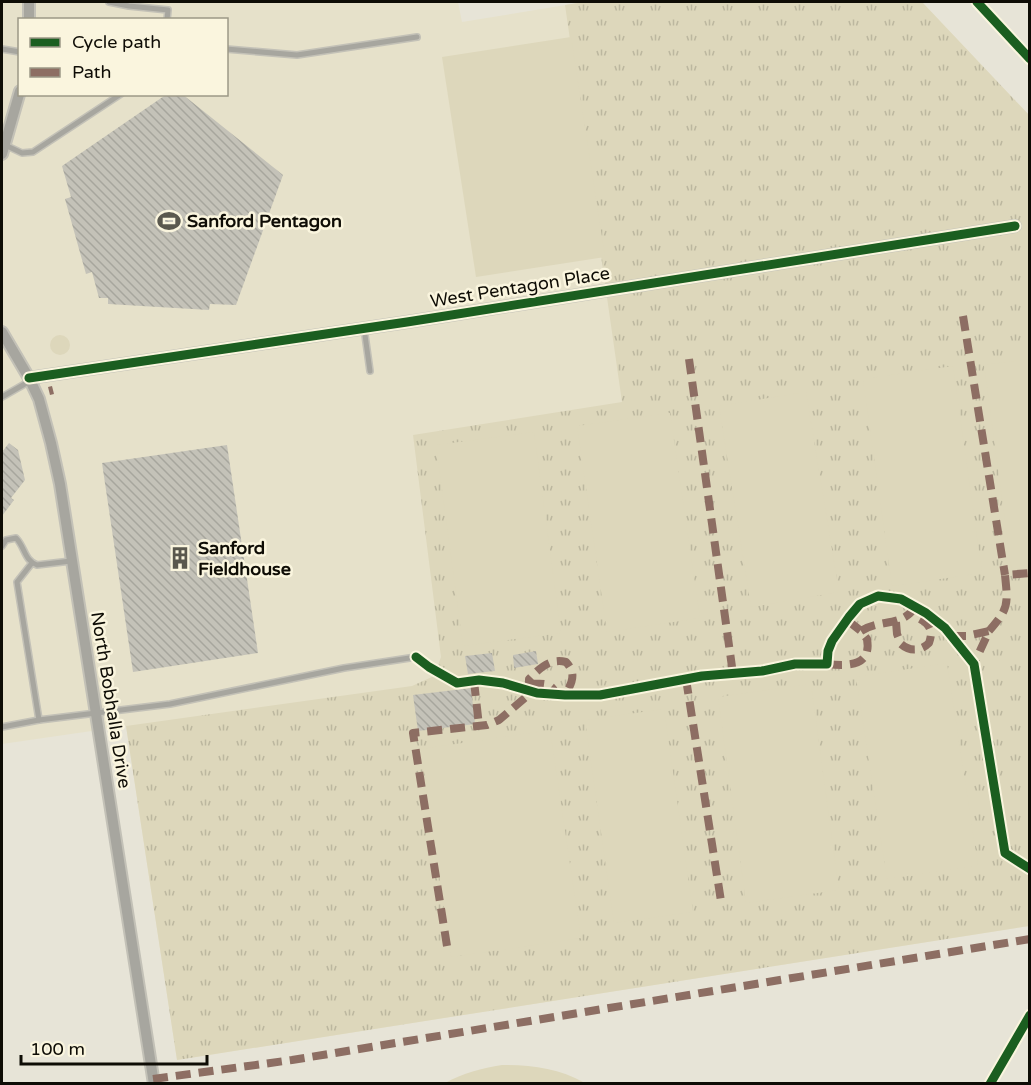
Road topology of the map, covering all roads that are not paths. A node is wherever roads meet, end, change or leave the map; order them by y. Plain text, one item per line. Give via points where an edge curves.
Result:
1 (29, 2) edge
2 (109, 2) edge
3 (29, 18) edge
4 (167, 18) edge
5 (417, 37) dead end
6 (2, 49) edge
7 (228, 49) edge
8 (18, 52) edge
9 (19, 96) edge
10 (118, 96) edge
11 (3, 149) edge
12 (1015, 226) dead end
13 (364, 328) junction
14 (2, 332) edge
15 (370, 371) dead end
16 (29, 379) junction
17 (2, 397) edge
18 (2, 546) edge
19 (72, 561) junction
20 (32, 563) junction
21 (416, 657) dead end
22 (96, 714) junction
23 (39, 720) junction
24 (2, 727) edge
25 (154, 1083) edge

1 - 3 street
2 - 4 lane via 168,9
5 - 7 lane via 297,55
6 - 8 lane
9 - 11 street
10 - 11 lane via 33,152
12 - 13 street, West Pentagon Place
13 - 15 lane
13 - 16 street, West Pentagon Place
14 - 16 street, North Bobhalla Drive
16 - 17 lane
16 - 19 street, North Bobhalla Drive via 51,443
18 - 20 lane via 6,540 16,538
19 - 20 lane
19 - 22 street, North Bobhalla Drive
20 - 23 lane via 17,582
21 - 22 lane via 170,704
22 - 23 lane
22 - 25 street, North Bobhalla Drive
23 - 24 lane

